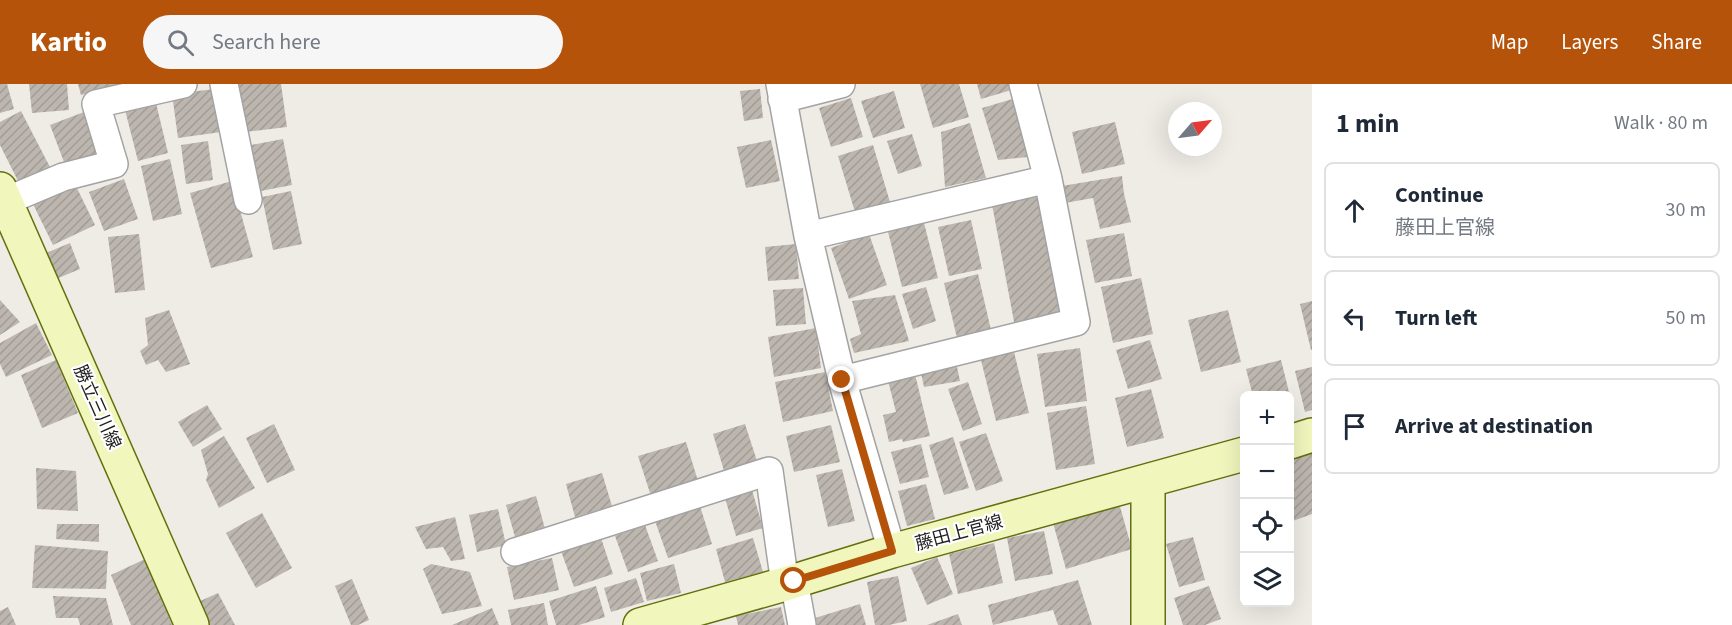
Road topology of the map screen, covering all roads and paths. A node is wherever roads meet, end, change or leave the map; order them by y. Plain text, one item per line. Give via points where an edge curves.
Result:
1 (183, 84) edge
2 (224, 84) edge
3 (841, 84) edge
4 (1023, 84) edge
5 (781, 91) edge
6 (1048, 179) junction
7 (3, 195) edge
8 (248, 200) dead end
9 (808, 236) junction
10 (842, 380) junction
11 (1312, 435) edge
12 (1294, 440) edge
13 (1240, 455) edge
14 (1148, 481) junction
15 (892, 551) junction
16 (516, 552) dead end
17 (789, 583) junction
18 (192, 625) edge
19 (640, 625) edge
20 (802, 625) edge
21 (1148, 625) edge

1 - 7 street via 96,104 114,164
2 - 8 street
3 - 5 street
4 - 6 street
5 - 9 street
6 - 9 street
6 - 10 street via 1076,322
7 - 18 main road, 勝立三川線
9 - 10 street
10 - 15 street
11 - 12 main road
13 - 14 main road, 藤田上官線
14 - 15 main road, 藤田上官線
14 - 21 main road
15 - 17 main road, 藤田上官線
16 - 17 street via 769,471
17 - 19 main road, 藤田上官線
17 - 20 street

